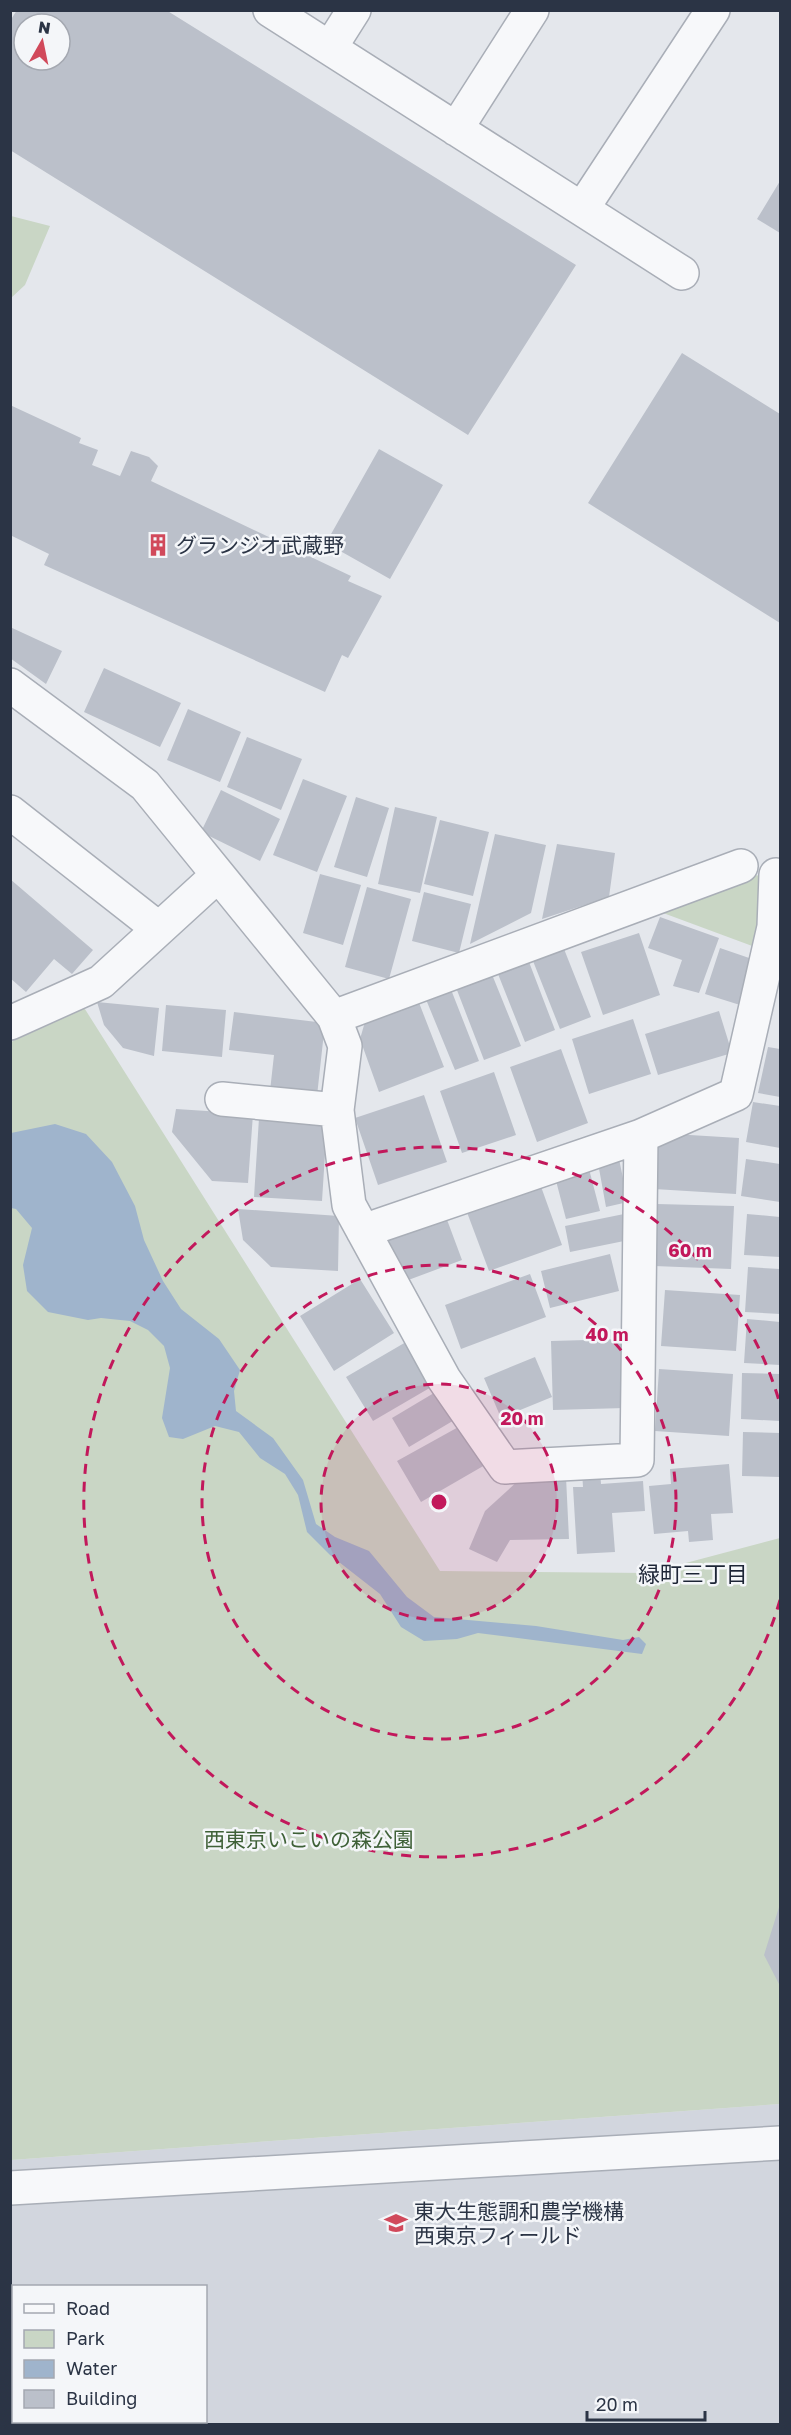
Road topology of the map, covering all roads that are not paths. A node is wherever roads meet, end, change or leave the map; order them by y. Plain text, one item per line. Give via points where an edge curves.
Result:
1 (270, 10) edge
2 (354, 10) edge
3 (532, 10) edge
4 (714, 10) edge
5 (330, 48) junction
6 (456, 129) junction
7 (582, 209) junction
8 (682, 273) dead end
9 (10, 685) edge
10 (10, 812) edge
11 (741, 866) dead end
12 (218, 875) junction
13 (776, 875) dead end
14 (159, 929) junction
15 (334, 1017) junction
16 (10, 1023) edge
17 (222, 1099) dead end
18 (337, 1110) junction
19 (641, 1136) junction
20 (363, 1231) junction
21 (780, 2143) edge
22 (10, 2188) edge

1 - 5 street
2 - 5 street
3 - 6 street
4 - 7 street
5 - 6 street
6 - 7 street
7 - 8 street
9 - 12 street via 146,785
10 - 14 street
11 - 15 street
12 - 14 street
12 - 15 street
13 - 19 street via 774,927 736,1094
14 - 16 street via 101,982
15 - 18 street via 345,1046
17 - 18 street
18 - 20 street via 349,1205
19 - 20 street
19 - 20 street via 637,1460 506,1467 444,1379
21 - 22 street

